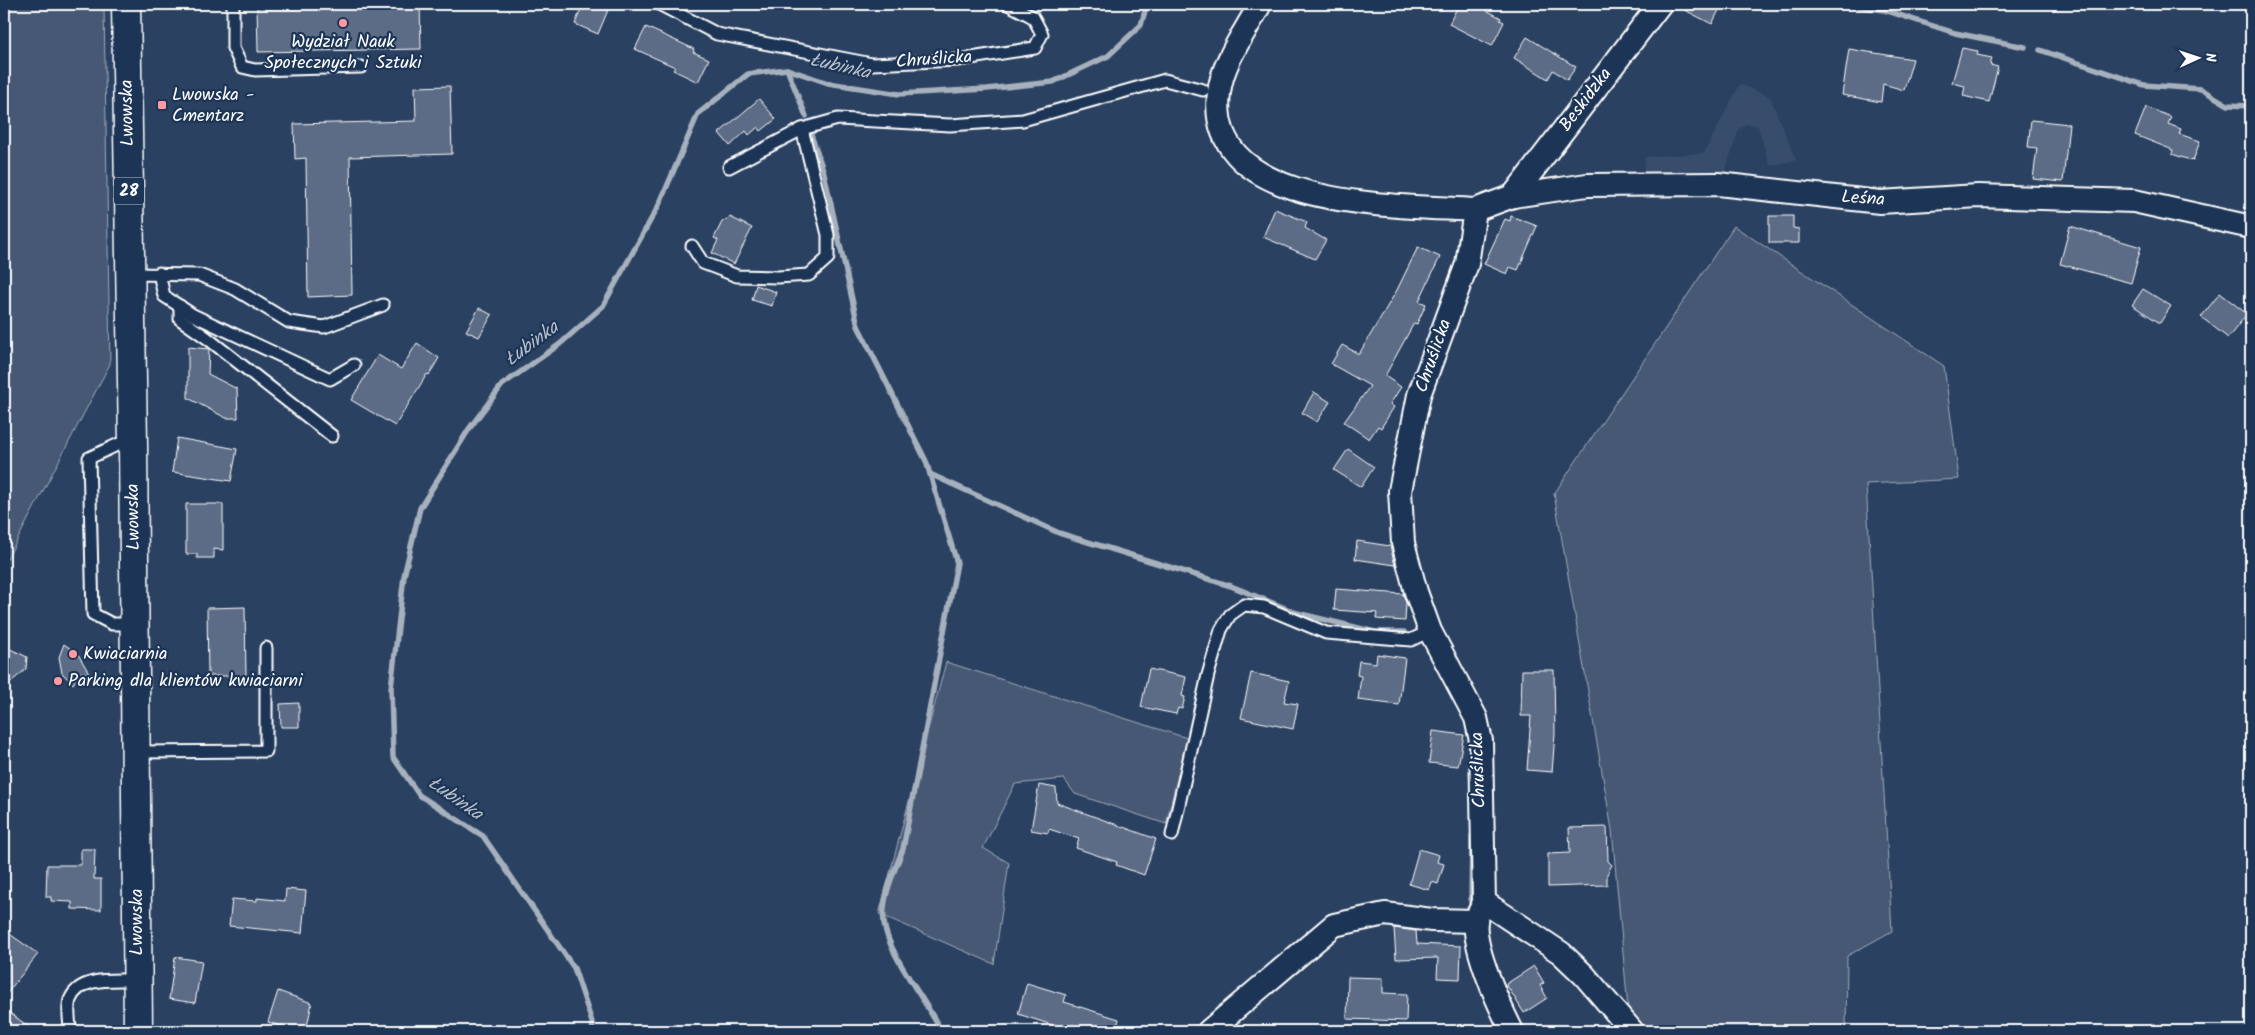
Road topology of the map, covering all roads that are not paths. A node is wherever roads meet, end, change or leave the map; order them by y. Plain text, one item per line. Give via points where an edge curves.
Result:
1 (126, 4) edge
2 (233, 4) edge
3 (659, 4) edge
4 (1008, 4) edge
5 (1260, 4) edge
6 (1660, 4) edge
7 (361, 67) dead end
8 (1203, 90) dead end
9 (802, 129) junction
10 (729, 167) dead end
11 (1513, 196) junction
12 (1475, 210) junction
13 (2251, 227) edge
14 (692, 246) dead end
15 (159, 273) junction
16 (131, 274) junction
17 (382, 305) dead end
18 (180, 306) junction
19 (354, 365) dead end
20 (332, 436) dead end
21 (134, 444) junction
22 (135, 624) junction
23 (1430, 631) junction
24 (266, 648) dead end
25 (137, 752) junction
26 (1172, 835) dead end
27 (1480, 912) junction
28 (138, 980) junction
29 (70, 1031) edge
30 (138, 1031) edge
31 (1209, 1031) edge
32 (1512, 1031) edge
33 (1632, 1031) edge

1 - 16 main road, Lwowska / 28
2 - 7 lane via 233,48 242,67 255,70
3 - 4 lane, Chruślicka via 717,34 872,64 958,60 1035,48 1042,34 1033,17
5 - 12 street via 1227,65 1218,94 1225,138 1237,154 1269,178 1326,198
6 - 11 street, Beskidzka
8 - 9 lane via 1165,80 1023,120 950,126 838,119
9 - 10 lane
9 - 14 lane via 828,235 828,258 809,275 737,276 703,263
11 - 12 street, Leśna
11 - 13 street, Leśna via 1587,185 1718,184 1880,202 1978,196 2134,202
12 - 23 street, Chruślicka via 1467,264 1419,395 1400,491 1403,543
15 - 16 lane
15 - 17 lane via 199,275 235,289 289,322 324,327
15 - 18 lane via 164,296
16 - 21 main road, Lwowska / 28
18 - 19 lane via 330,379
18 - 20 lane via 180,319
21 - 22 main road, Lwowska / 28
21 - 22 lane via 119,444 89,458 93,614 112,624
22 - 25 main road, Lwowska / 28
23 - 26 lane via 1411,640 1326,632 1264,607 1244,605 1230,615 1221,630 1208,675
23 - 27 street, Chruślicka via 1476,718 1481,741
24 - 25 lane via 266,751
25 - 28 main road, Lwowska / 28
27 - 31 street via 1432,920 1385,914 1334,925
27 - 32 street, Chruślicka via 1480,950 1493,992
27 - 33 street via 1561,953
28 - 29 lane via 95,981 79,988 69,1000
28 - 30 main road, Lwowska / 28

